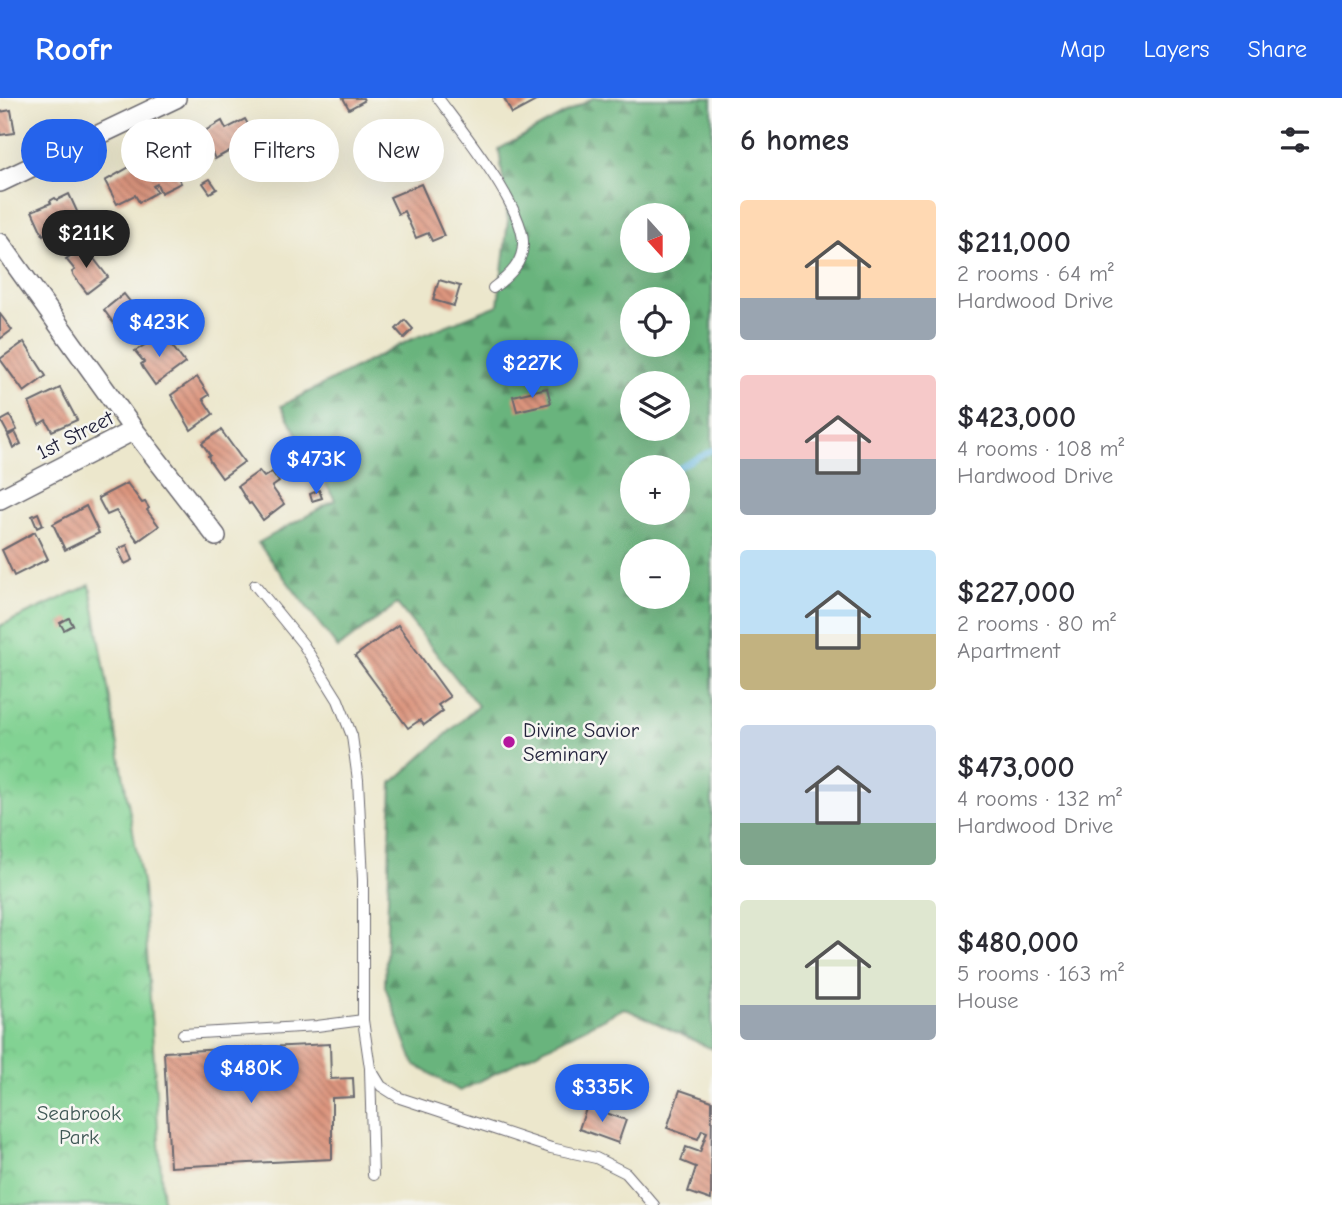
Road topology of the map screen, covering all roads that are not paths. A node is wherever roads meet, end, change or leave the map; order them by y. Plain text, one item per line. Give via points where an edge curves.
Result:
1 (176, 98) edge
2 (438, 98) edge
3 (0, 182) edge
4 (0, 243) edge
5 (493, 288) dead end
6 (134, 430) junction
7 (0, 499) edge
8 (216, 536) dead end
9 (255, 585) dead end
10 (363, 1020) junction
11 (183, 1034) dead end
12 (370, 1068) junction
13 (373, 1175) dead end
14 (654, 1205) edge

1 - 3 street
2 - 5 lane via 495,177 519,226 523,242 520,259 512,274
4 - 6 street
6 - 7 street, 1st Street
6 - 8 street
9 - 10 lane via 303,644 338,700 352,736 363,880
10 - 11 lane
10 - 12 lane
12 - 13 lane
12 - 14 lane via 381,1086 400,1098 614,1166

